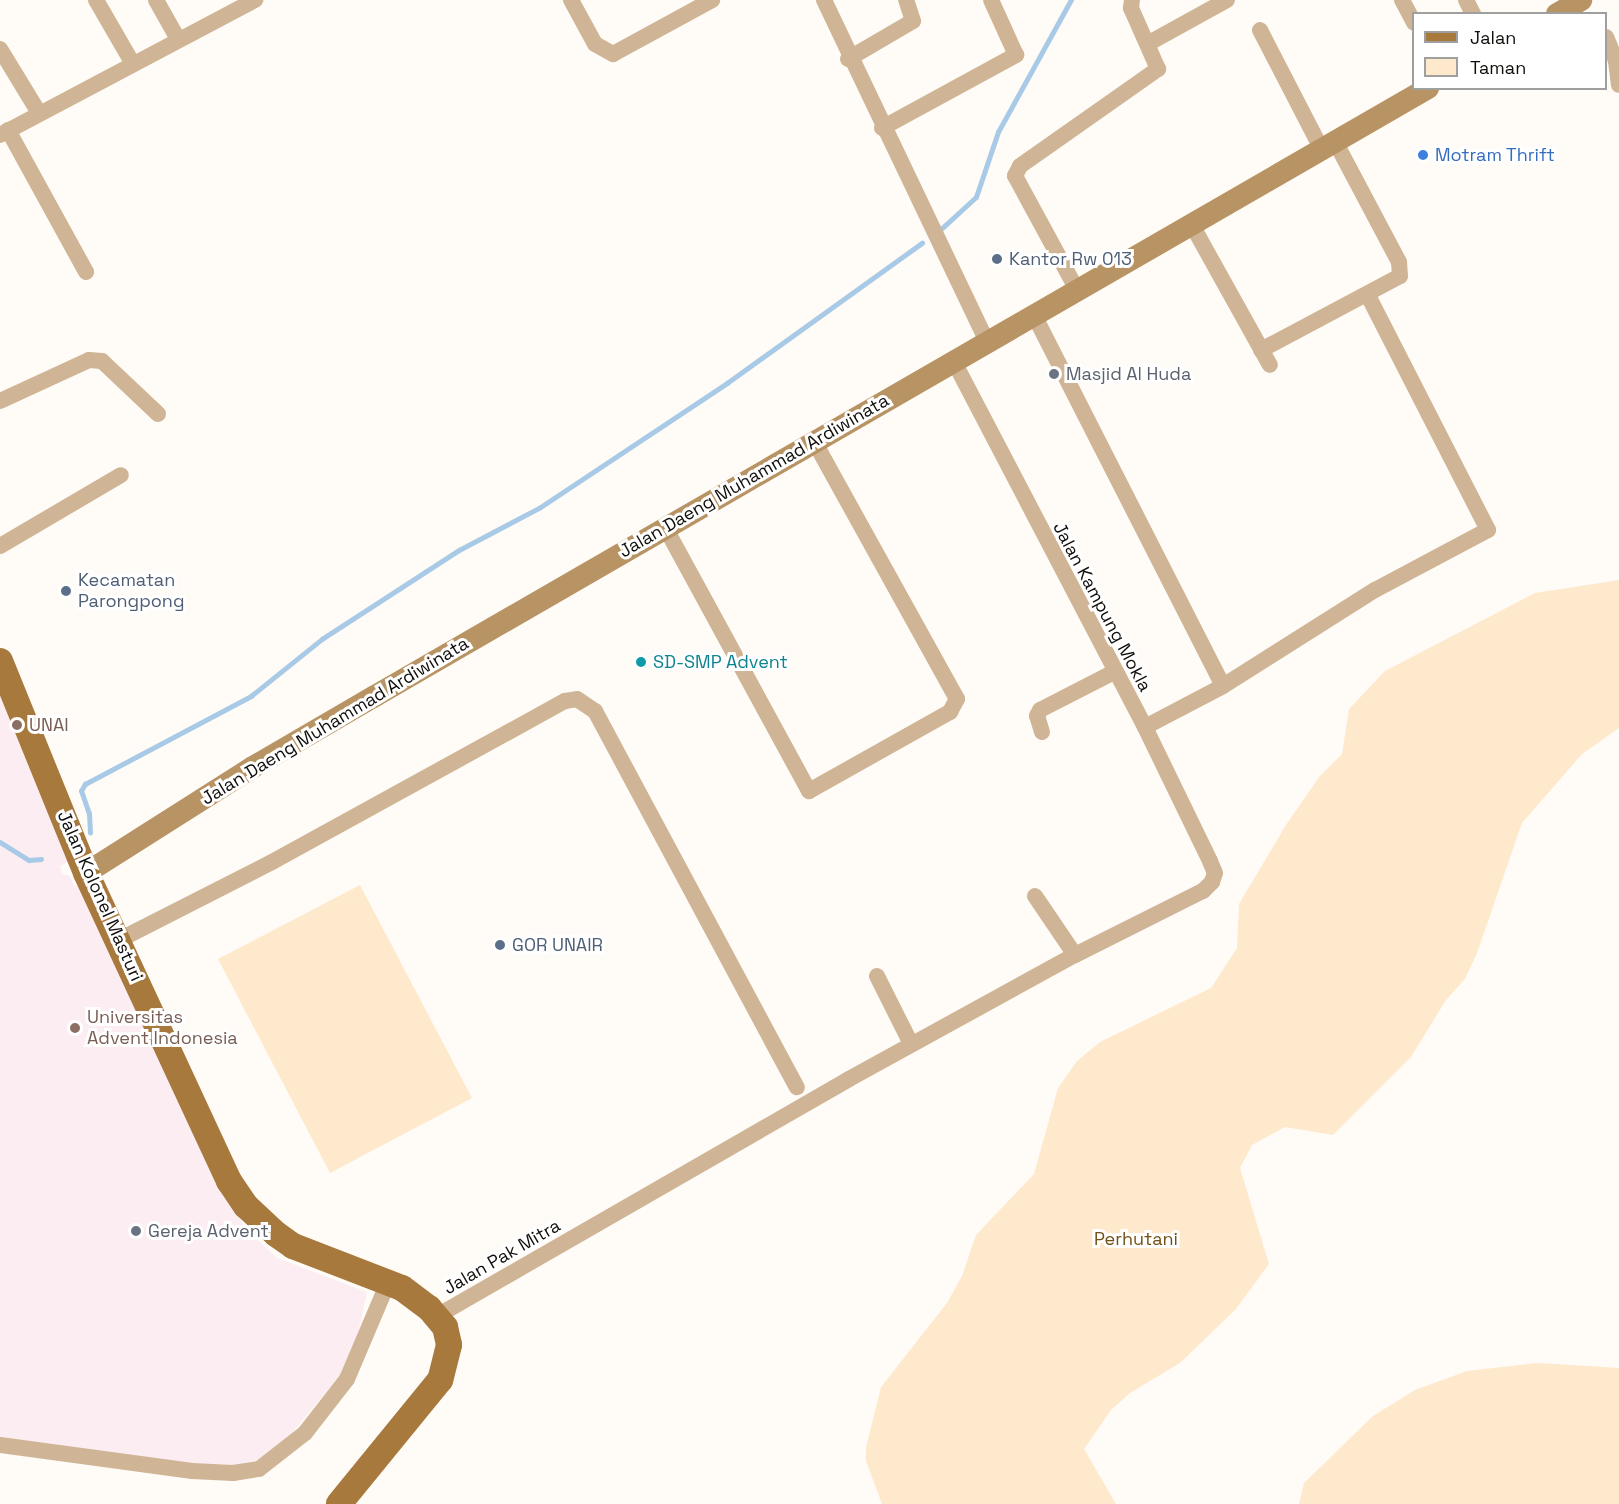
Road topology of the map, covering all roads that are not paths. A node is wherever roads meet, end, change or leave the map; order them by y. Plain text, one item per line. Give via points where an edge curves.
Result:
1 (96, 0) edge
2 (156, 0) edge
3 (255, 0) edge
4 (571, 0) edge
5 (712, 0) edge
6 (824, 0) edge
7 (906, 0) edge
8 (991, 0) edge
9 (1132, 0) edge
10 (1227, 0) edge
11 (1402, 0) edge
12 (1580, 0) edge
13 (1560, 12) edge
14 (1412, 20) edge
15 (1260, 30) dead end
16 (178, 39) junction
17 (1607, 42) edge
18 (1149, 44) junction
19 (0, 49) edge
20 (849, 59) junction
21 (133, 64) junction
22 (1619, 85) edge
23 (1424, 90) edge
24 (39, 113) junction
25 (882, 128) junction
26 (4, 133) edge
27 (1328, 144) junction
28 (1192, 225) junction
29 (86, 273) dead end
30 (1077, 290) junction
31 (1368, 295) junction
32 (1034, 315) junction
33 (987, 342) junction
34 (1261, 350) junction
35 (953, 360) junction
36 (1270, 365) dead end
37 (0, 401) edge
38 (158, 414) dead end
39 (814, 441) junction
40 (121, 475) dead end
41 (665, 527) junction
42 (0, 546) edge
43 (0, 662) edge
44 (1113, 672) junction
45 (1223, 686) junction
46 (1145, 727) junction
47 (1042, 732) dead end
48 (86, 873) junction
49 (1215, 873) joint
50 (1035, 896) dead end
51 (119, 940) junction
52 (1075, 955) junction
53 (877, 976) dead end
54 (911, 1044) junction
55 (797, 1087) dead end
56 (388, 1281) junction
57 (437, 1316) junction
58 (0, 1445) edge
59 (339, 1504) edge

1 - 21 street
2 - 16 street
3 - 16 street
4 - 5 street via 595,44 613,54
6 - 20 street
7 - 20 street via 914,21
8 - 25 street via 1017,55
9 - 18 street via 1131,8
10 - 18 street
11 - 14 street
12 - 13 main road
15 - 27 street
16 - 21 street
17 - 22 street via 1616,60
18 - 30 street via 1158,65 1153,74 1016,170 1018,186 1052,239
19 - 24 street
20 - 25 street
21 - 24 street
23 - 27 main road, Jalan Daeng Muhammad Ardiwinata
24 - 26 street
25 - 33 street
26 - 29 street
27 - 28 main road, Jalan Daeng Muhammad Ardiwinata
27 - 31 street via 1401,269 1400,276
28 - 30 main road, Jalan Daeng Muhammad Ardiwinata
28 - 34 street
30 - 32 main road, Jalan Daeng Muhammad Ardiwinata
31 - 34 street
31 - 45 street via 1488,530 1375,590
32 - 33 main road, Jalan Daeng Muhammad Ardiwinata
32 - 45 street
33 - 35 main road, Jalan Daeng Muhammad Ardiwinata
34 - 36 street
35 - 39 main road, Jalan Daeng Muhammad Ardiwinata
35 - 44 street, Jalan Kampung Mokla
37 - 38 street via 89,360 102,361
39 - 41 main road, Jalan Daeng Muhammad Ardiwinata
39 - 41 street via 957,699 950,712 810,791
40 - 42 street
41 - 48 main road, Jalan Daeng Muhammad Ardiwinata via 263,761
43 - 48 main road, Jalan Kolonel Masturi
44 - 46 street, Jalan Kampung Mokla
44 - 47 street via 1040,710 1037,716
45 - 46 street
46 - 49 street, Jalan Kampung Mokla
48 - 51 main road, Jalan Kolonel Masturi
49 - 52 street, Jalan Pak Mitra via 1203,891
50 - 52 street
51 - 55 street via 261,868 565,701 577,699 596,711
51 - 56 main road, Jalan Kolonel Masturi via 229,1181 246,1206 293,1246
52 - 54 street, Jalan Pak Mitra
53 - 54 street
54 - 57 street, Jalan Pak Mitra
56 - 57 main road, Jalan Kolonel Masturi
56 - 58 street via 347,1379 305,1433 259,1469 233,1473 192,1471
57 - 59 main road via 449,1346 440,1380

